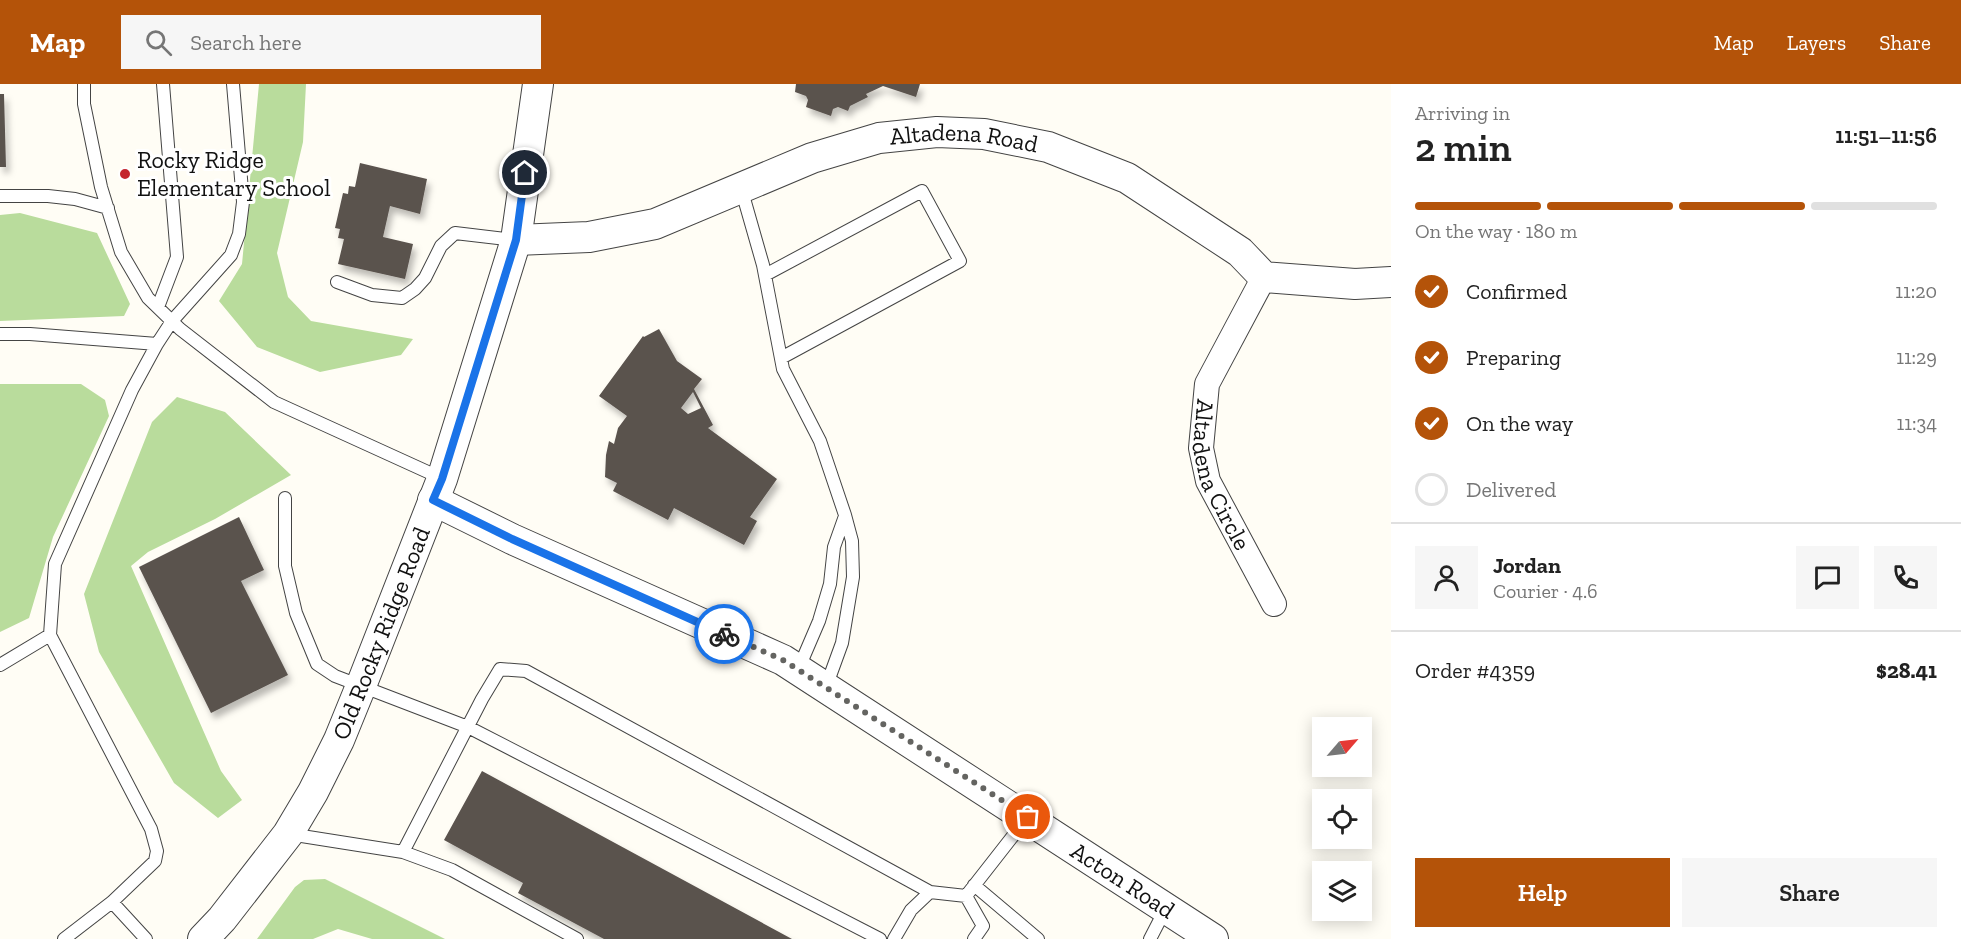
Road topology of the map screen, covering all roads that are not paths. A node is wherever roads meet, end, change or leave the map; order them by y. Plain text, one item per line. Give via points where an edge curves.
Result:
1 (84, 84) edge
2 (163, 84) edge
3 (233, 84) edge
4 (538, 84) edge
5 (741, 188) junction
6 (0, 196) edge
7 (108, 208) junction
8 (516, 240) junction
9 (765, 275) junction
10 (1264, 277) junction
11 (337, 282) dead end
12 (1391, 282) edge
13 (158, 307) junction
14 (172, 321) junction
15 (0, 334) edge
16 (157, 344) junction
17 (781, 358) junction
18 (438, 489) junction
19 (285, 498) dead end
20 (845, 515) junction
21 (1274, 604) dead end
22 (50, 635) junction
23 (0, 664) edge
24 (798, 670) junction
25 (361, 686) junction
26 (826, 687) junction
27 (468, 727) junction
28 (1028, 817) junction
29 (288, 834) junction
30 (403, 852) junction
31 (974, 885) junction
32 (930, 892) junction
33 (966, 896) junction
34 (112, 902) junction
35 (1167, 908) junction
36 (64, 939) edge
37 (146, 939) edge
38 (203, 939) edge
39 (577, 939) edge
40 (880, 939) edge
41 (894, 939) edge
42 (974, 939) edge
43 (1038, 939) edge
44 (1150, 939) edge
45 (1213, 939) edge

1 - 7 lane via 84,104
2 - 13 lane via 177,257
3 - 14 lane via 243,202 239,234 231,255
4 - 8 street, Old Rocky Ridge Road
5 - 8 street, Altadena Road via 655,224 590,237
5 - 9 lane
5 - 10 street, Altadena Road via 812,158 879,138 937,132 984,134 1048,147 1127,178 1240,252
6 - 7 lane via 75,199
7 - 13 lane via 121,252 148,298
8 - 11 lane via 455,233 441,246 425,278 402,298 372,295
8 - 18 street, Old Rocky Ridge Road
9 - 17 lane
9 - 17 lane via 922,191 960,261
10 - 12 street via 1355,284
10 - 21 street, Altadena Circle via 1207,384 1202,448 1208,481
13 - 14 lane
14 - 16 lane
14 - 18 lane via 274,402
15 - 16 lane
16 - 22 lane via 132,390 54,564
17 - 20 lane via 820,441
18 - 24 street, Acton Road via 512,539
18 - 25 street, Old Rocky Ridge Road
19 - 25 lane via 285,566 296,613 317,664
20 - 24 lane via 834,547 830,584 819,621
20 - 26 lane via 852,541 853,577 842,643
22 - 23 lane
22 - 34 lane via 158,851 155,861
24 - 26 street, Acton Road
25 - 27 lane
25 - 29 street, Old Rocky Ridge Road via 339,740
26 - 28 street, Acton Road
27 - 30 lane
27 - 32 lane via 500,669 526,671
27 - 40 lane
28 - 31 lane
28 - 35 street, Acton Road
29 - 30 lane
29 - 38 street, Old Rocky Ridge Road
30 - 39 lane via 452,870
31 - 33 lane
31 - 43 lane
32 - 33 lane
32 - 41 lane via 911,910
33 - 42 lane via 984,926
34 - 36 lane
34 - 37 lane
35 - 44 lane
35 - 45 street, Acton Road

